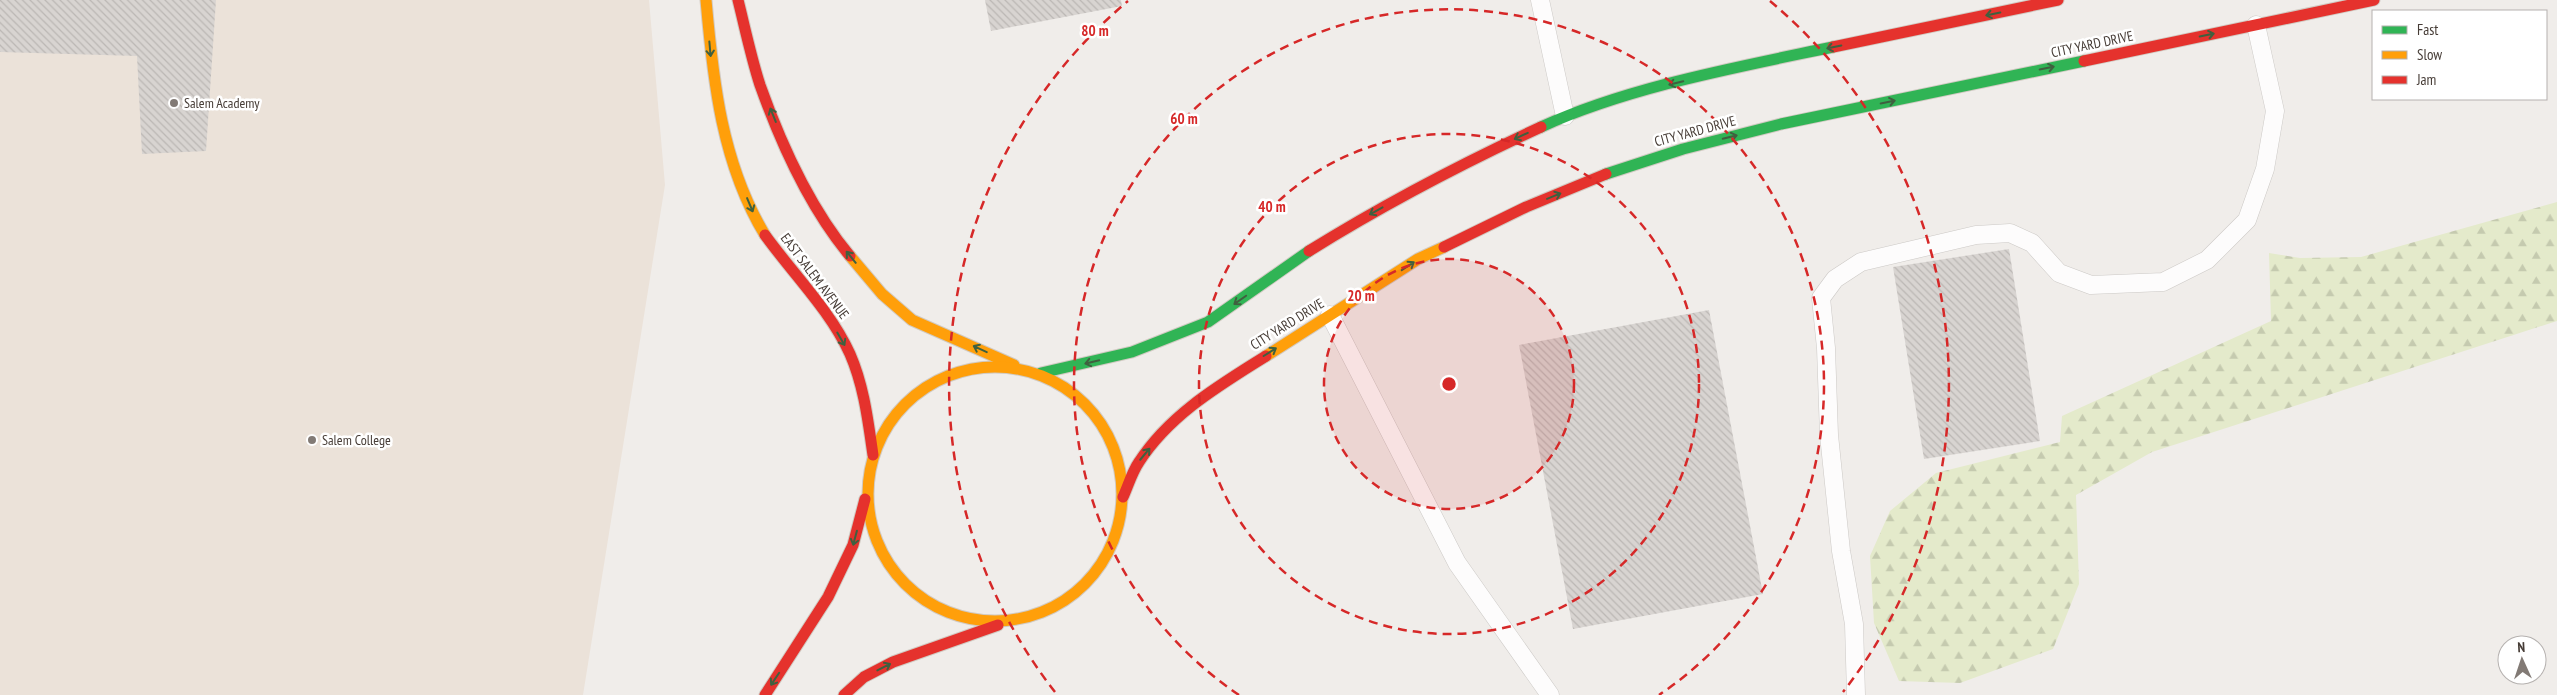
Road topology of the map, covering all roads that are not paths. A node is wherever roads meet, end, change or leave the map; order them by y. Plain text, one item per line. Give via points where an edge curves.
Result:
1 (706, 0) edge
2 (738, 0) edge
3 (1540, 0) edge
4 (2058, 0) edge
5 (2374, 0) edge
6 (2256, 25) junction
7 (1565, 116) junction
8 (1330, 315) junction
9 (1025, 370) junction
10 (1040, 373) junction
11 (874, 455) junction
12 (867, 491) junction
13 (1123, 497) junction
14 (1010, 621) junction
15 (765, 695) edge
16 (844, 695) edge
17 (1550, 695) edge
18 (1856, 695) edge

1 -> 11 main road, EAST SALEM AVENUE via 712,65 724,131 736,173 754,216 775,251 830,320 844,343 864,396
9 -> 2 main road via 912,320 882,294 847,252 818,212 788,152 760,84
3 - 7 lane
4 -> 7 main road via 1768,61 1652,89
5 - 6 main road, CITY YARD DRIVE
8 -> 6 main road, CITY YARD DRIVE via 1418,259 1526,208 1620,169 1683,149 1781,124
6 - 18 lane via 2275,111 2265,169 2247,220 2207,260 2163,282 2090,285 2060,273 2032,243 2010,234 1976,234 1860,262 1835,280 1821,298 1830,444 1841,551 1854,624
7 -> 10 main road via 1479,156 1360,220 1208,322 1132,352
13 -> 8 main road, CITY YARD DRIVE via 1139,462 1198,398
8 - 17 lane via 1458,563
9 - 10 main road
9 - 11 main road via 987,367 949,375 916,394 890,421
10 - 13 main road via 1064,387 1096,416 1117,455
11 - 12 main road
12 - 14 main road via 872,526 886,560 909,588 939,608 973,620
12 -> 15 main road via 853,545 828,597
13 - 14 main road via 1117,533 1101,566 1076,592 1045,611
16 -> 14 main road via 864,677 893,662

